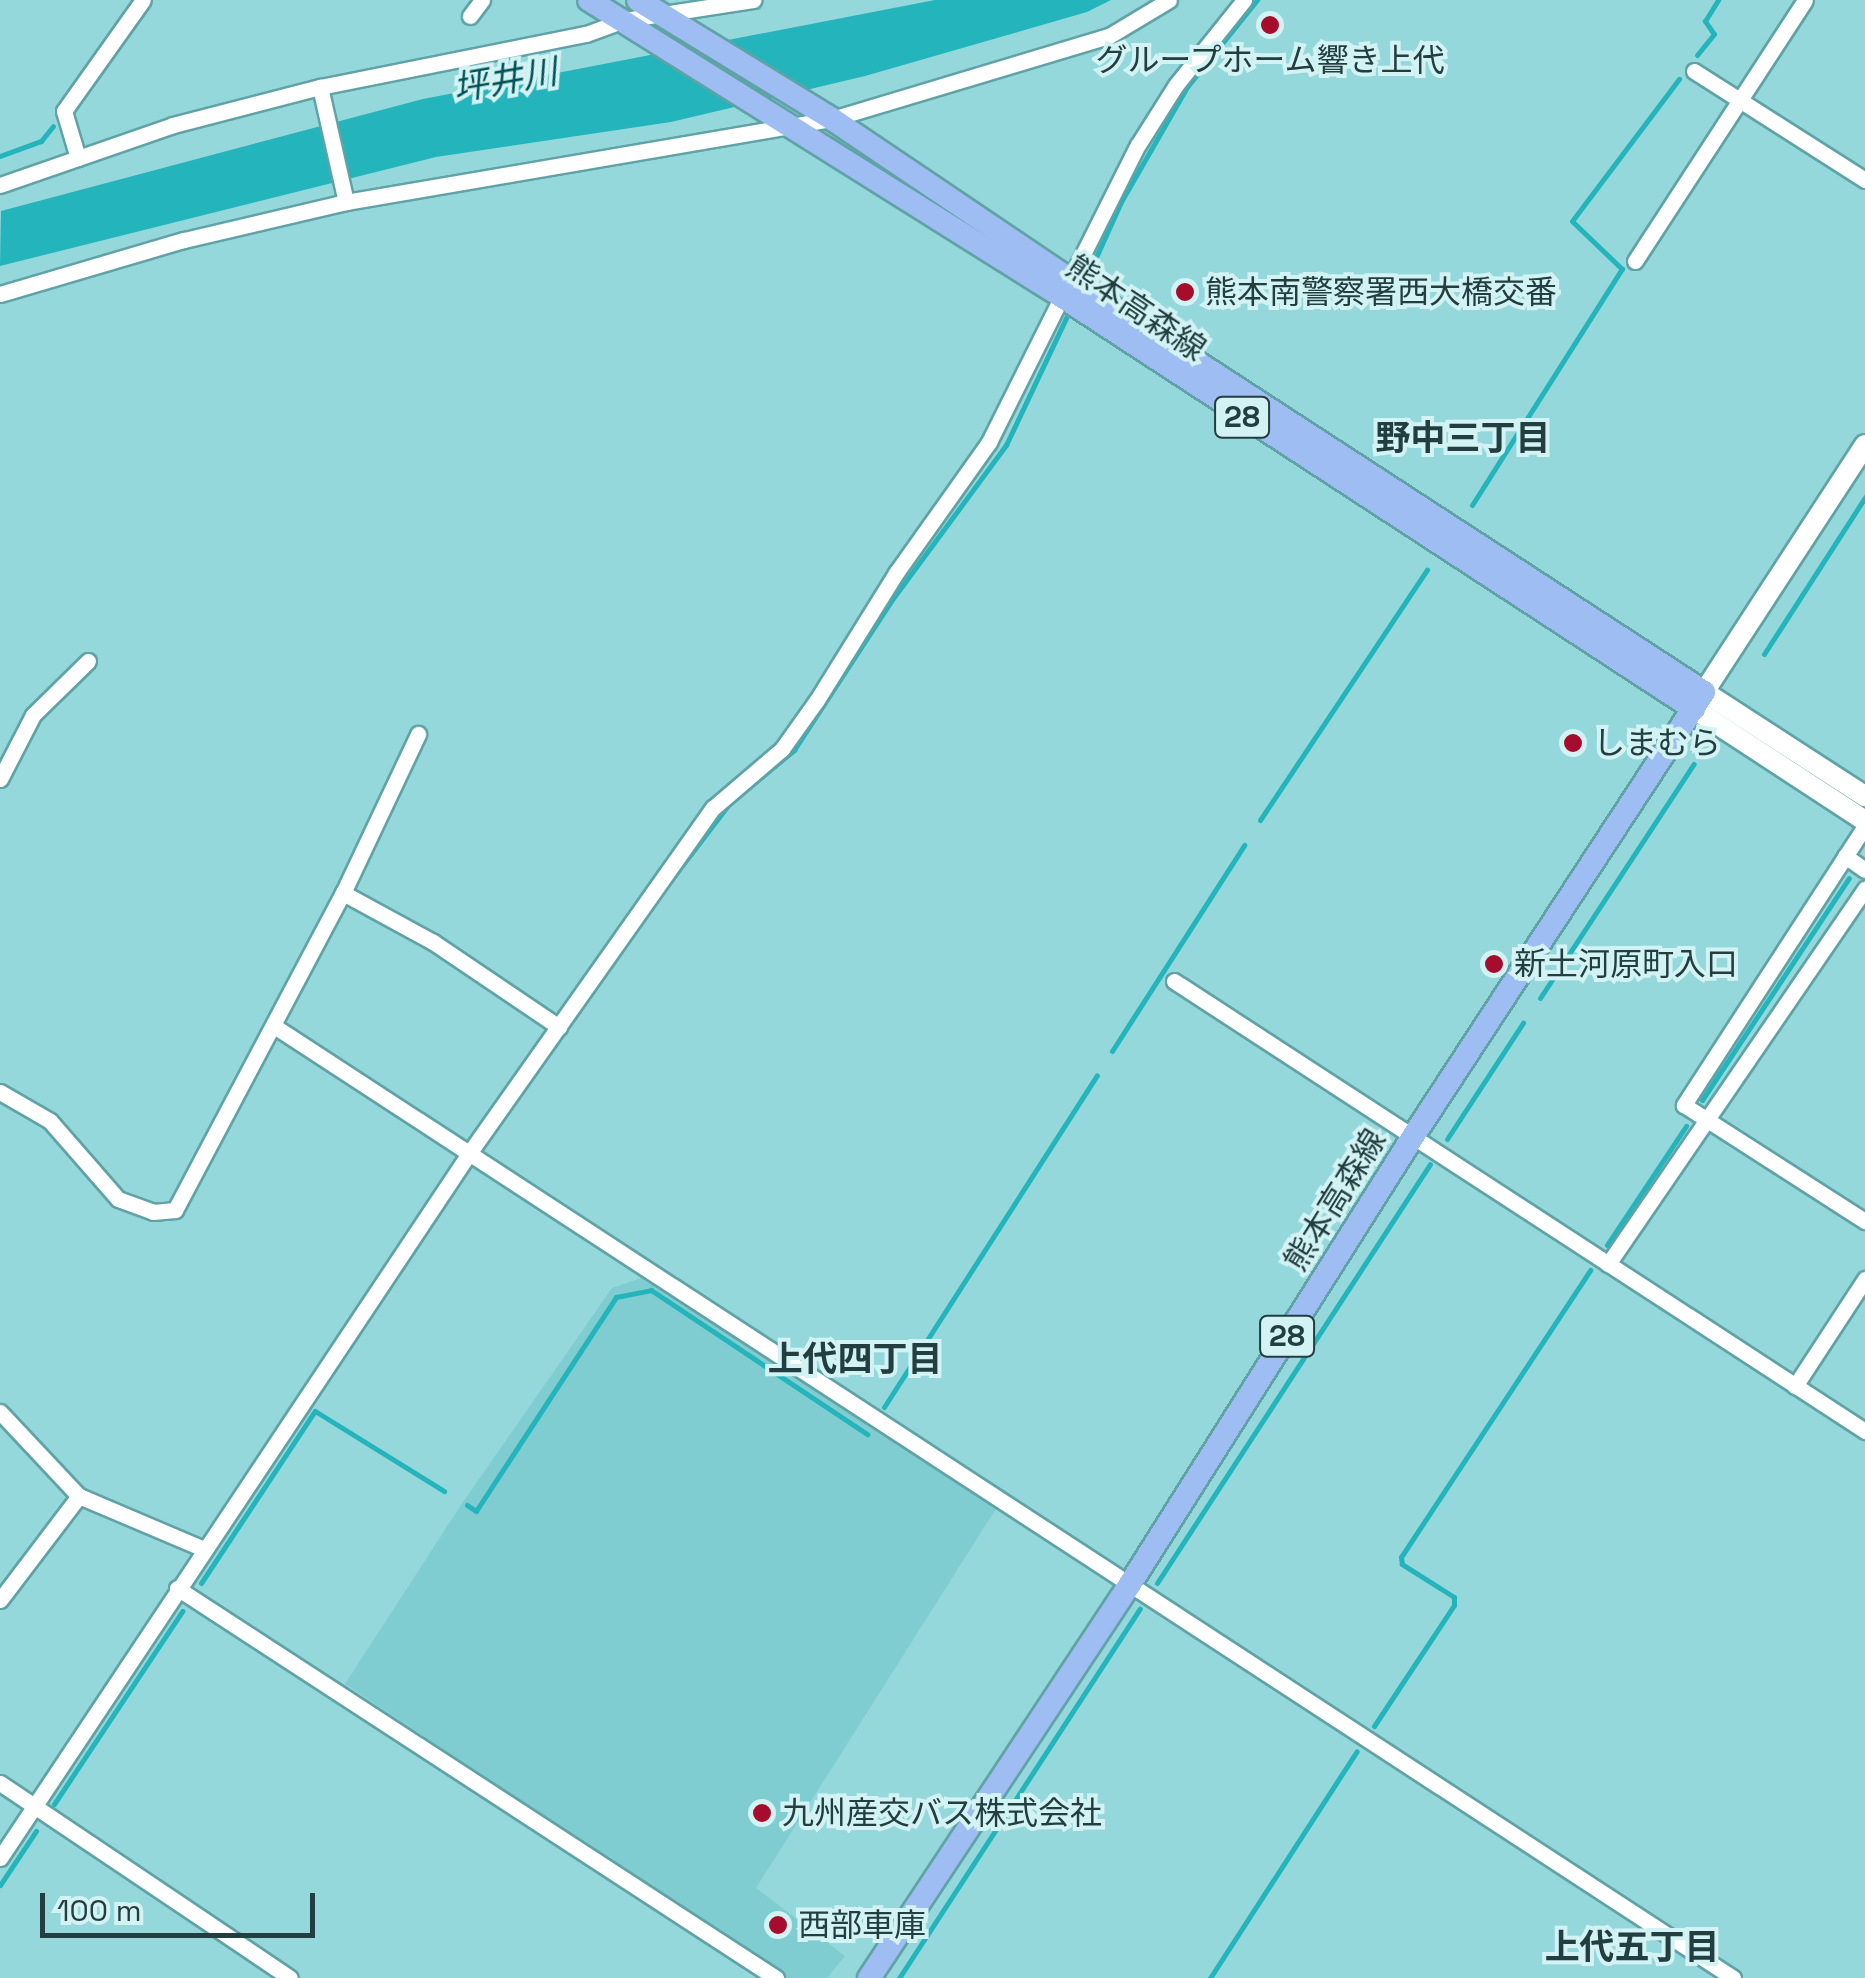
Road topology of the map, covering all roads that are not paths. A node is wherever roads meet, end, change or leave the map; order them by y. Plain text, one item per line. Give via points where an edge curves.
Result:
1 (143, 0) edge
2 (482, 0) edge
3 (589, 0) edge
4 (638, 0) edge
5 (753, 0) edge
6 (1169, 0) edge
7 (1244, 0) edge
8 (1805, 0) edge
9 (662, 14) junction
10 (470, 16) dead end
11 (624, 20) junction
12 (1694, 72) dead end
13 (321, 91) junction
14 (1739, 100) junction
15 (832, 119) junction
16 (792, 125) junction
17 (78, 158) junction
18 (1865, 180) edge
19 (0, 184) edge
20 (344, 196) junction
21 (1635, 261) dead end
22 (1065, 288) junction
23 (0, 294) edge
24 (1865, 445) edge
25 (88, 661) dead end
26 (1698, 701) junction
27 (418, 734) dead end
28 (0, 778) edge
29 (1865, 796) edge
30 (1865, 823) edge
31 (1845, 856) junction
32 (1865, 870) edge
33 (1865, 888) edge
34 (343, 893) junction
35 (1174, 981) dead end
36 (274, 1026) junction
37 (559, 1028) junction
38 (0, 1092) edge
39 (1702, 1120) junction
40 (1414, 1135) junction
41 (470, 1152) junction
42 (1865, 1221) edge
43 (1608, 1264) junction
44 (1865, 1278) edge
45 (1795, 1386) junction
46 (0, 1412) edge
47 (1865, 1431) edge
48 (79, 1496) junction
49 (204, 1549) junction
50 (1130, 1584) junction
51 (178, 1588) junction
52 (0, 1600) edge
53 (0, 1783) edge
54 (34, 1810) junction
55 (0, 1858) edge
56 (290, 1978) edge
57 (776, 1978) edge
58 (869, 1978) edge
59 (1733, 1978) edge

1 - 17 street via 64,110
2 - 10 street
3 - 11 main road, 熊本高森線 / 28
4 - 9 main road, 熊本高森線 / 28
5 - 9 street
6 - 15 street via 1109,36
7 - 22 street via 1138,145
8 - 14 street
9 - 11 street
9 - 15 main road, 熊本高森線 / 28
11 - 13 street
11 - 16 main road, 熊本高森線 / 28
12 - 14 street
13 - 17 street via 172,125
13 - 20 street
14 - 18 street
14 - 21 street
15 - 16 street
15 - 22 main road, 熊本高森線 / 28
16 - 20 street
16 - 22 main road, 熊本高森線 / 28
17 - 19 street
20 - 23 street
22 - 26 main road, 熊本高森線 / 28
22 - 37 street via 989,442 817,700 782,749 713,808
24 - 26 main road
25 - 28 street via 32,716
26 - 29 main road
26 - 30 main road
26 - 40 main road, 熊本高森線 / 28
27 - 34 street
30 - 31 street
31 - 32 street
31 - 39 street via 1684,1105
33 - 39 street
34 - 36 street
34 - 37 street via 432,942
35 - 40 street
36 - 38 street via 176,1210 153,1212 118,1198 50,1121
36 - 41 street
37 - 41 street
39 - 42 street
39 - 43 street
40 - 43 street
40 - 50 main road, 熊本高森線 / 28
41 - 49 street
41 - 50 street
43 - 45 street
44 - 45 street
45 - 47 street
46 - 48 street
48 - 49 street
48 - 52 street
49 - 51 street
50 - 58 main road, 熊本高森線 / 28
50 - 59 street
51 - 54 street
51 - 57 street
53 - 54 street
54 - 55 street
54 - 56 street

